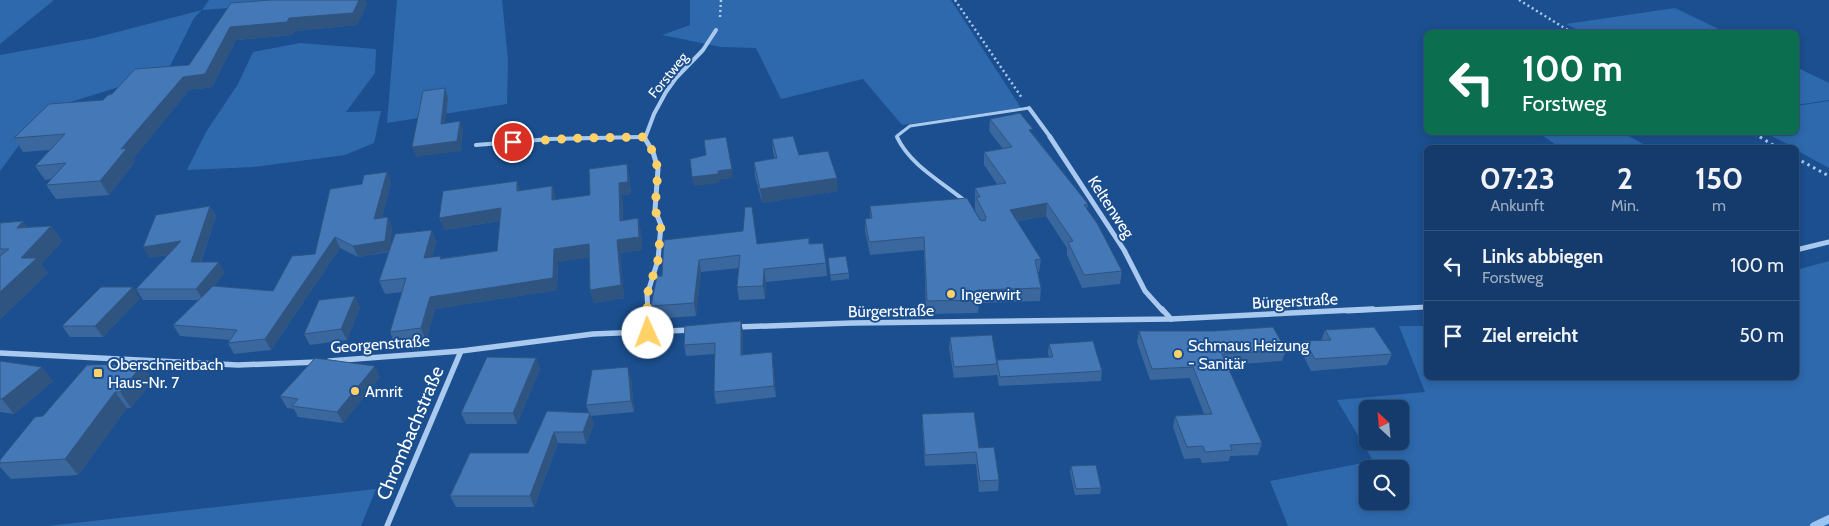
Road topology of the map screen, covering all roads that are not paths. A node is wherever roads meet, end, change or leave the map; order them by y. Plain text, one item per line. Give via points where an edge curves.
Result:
1 (716, 30) road end
2 (1029, 108) joint
3 (644, 137) junction
4 (476, 145) dead end
5 (966, 202) edge
6 (1829, 242) edge
7 (1799, 249) edge
8 (1424, 307) edge
9 (1171, 319) junction
10 (733, 328) edge
11 (695, 330) edge
12 (648, 333) junction
13 (461, 351) junction
14 (0, 353) edge
15 (387, 526) edge

1 - 3 street, Forstweg via 710,44 676,79 658,106
2 - 5 lane via 910,126 897,136 899,144
2 - 9 street, Keltenweg via 1124,250 1145,291
3 - 4 lane
3 - 12 street via 658,169 655,210 661,225 658,260 647,295
6 - 7 street
8 - 9 street, Bürgerstraße
9 - 10 street, Bürgerstraße via 852,323
11 - 12 street
12 - 13 street via 593,334
13 - 14 street, Georgenstraße via 238,365
13 - 15 street, Chrombachstraße

